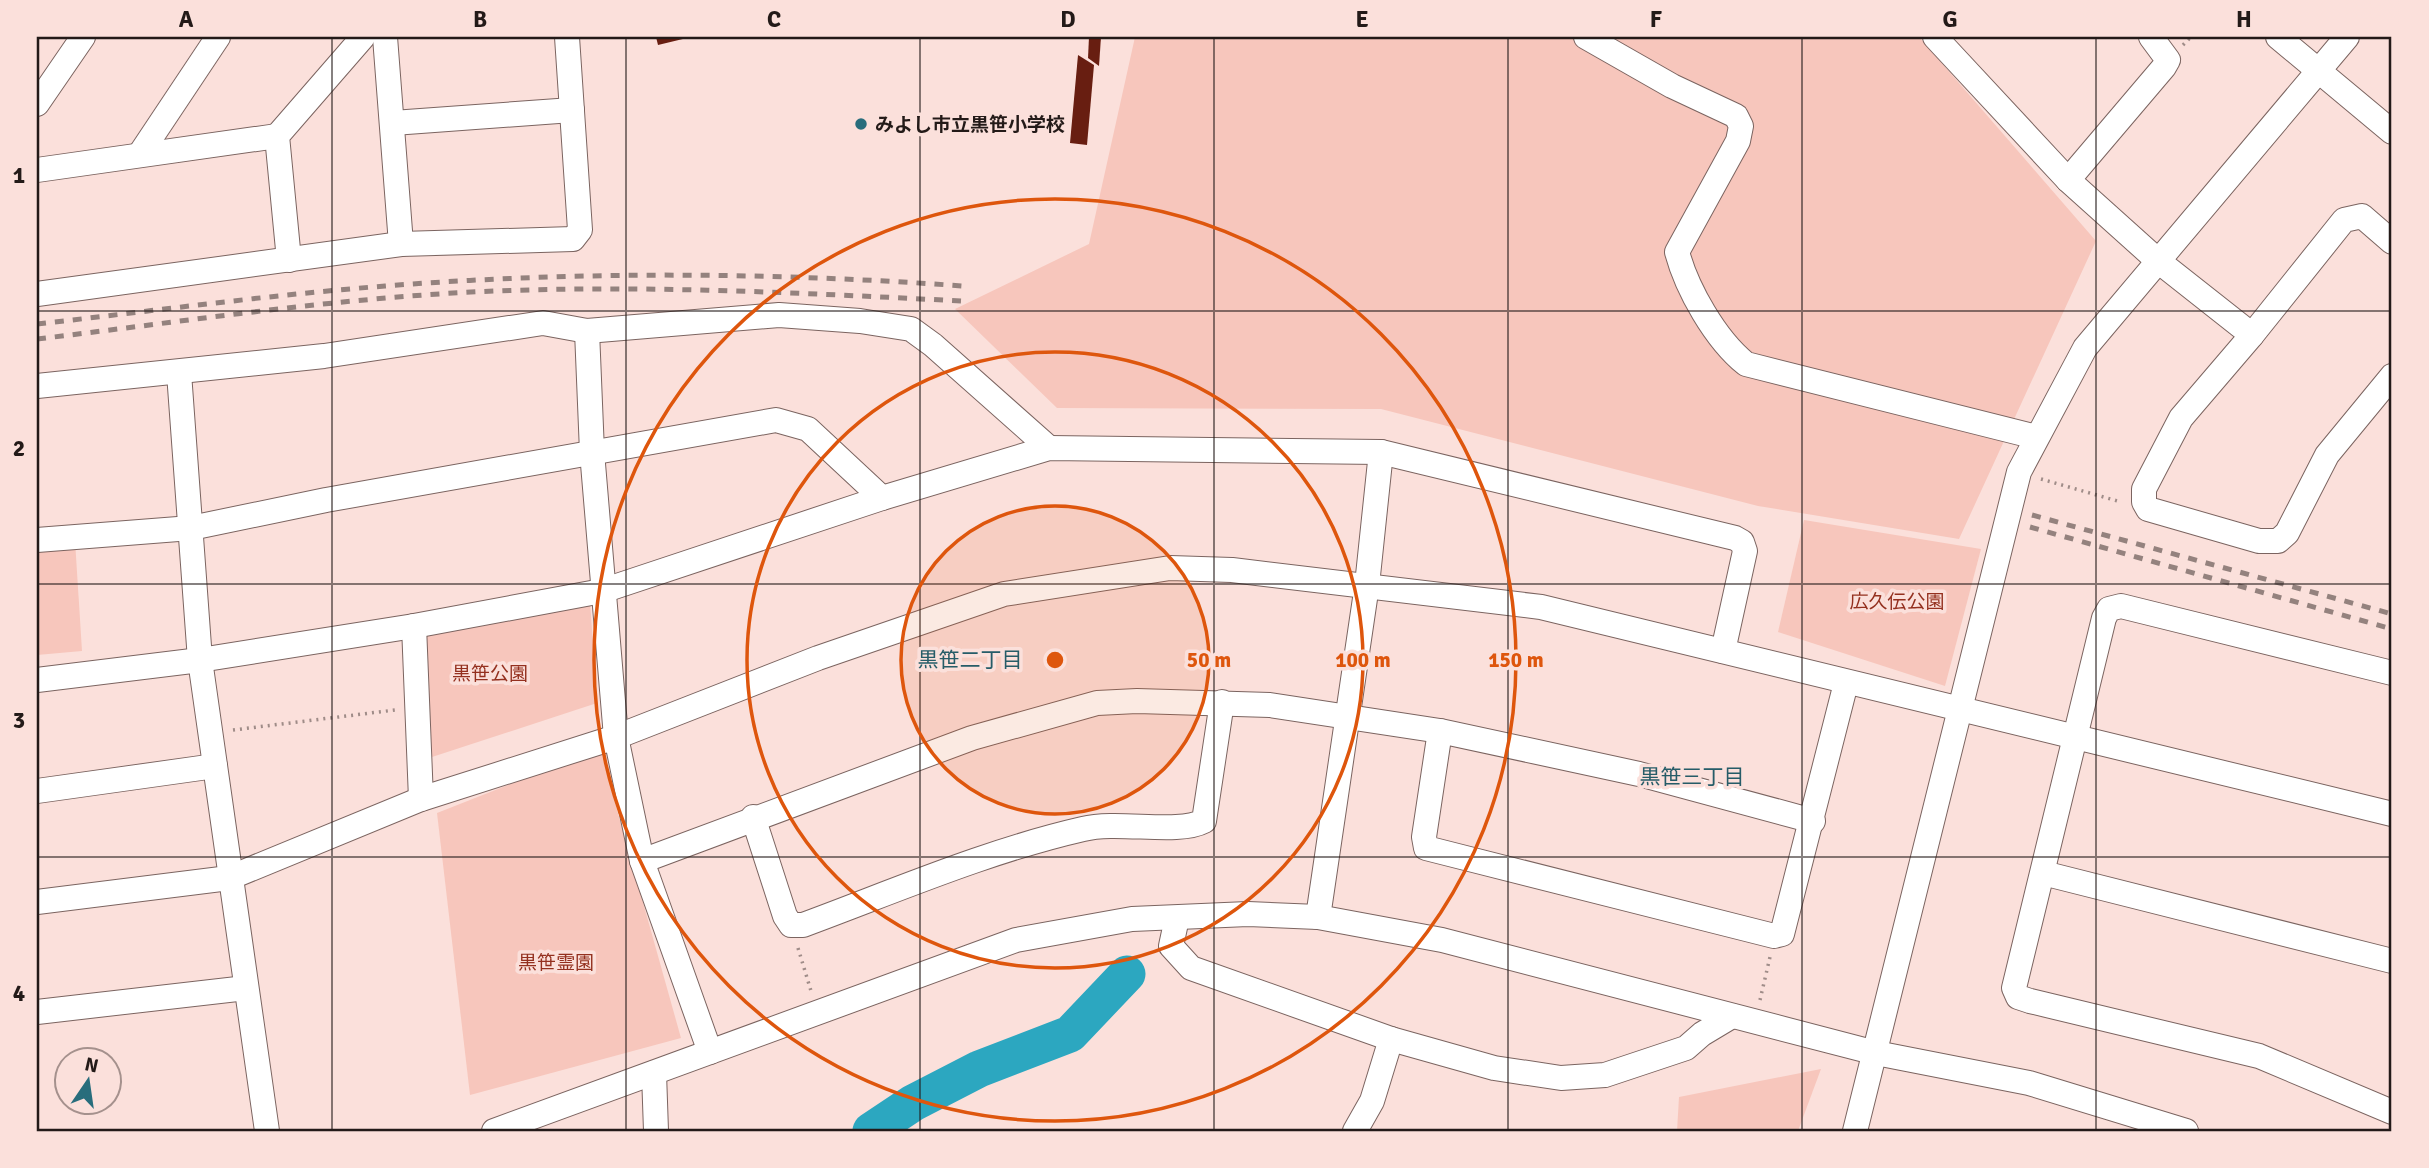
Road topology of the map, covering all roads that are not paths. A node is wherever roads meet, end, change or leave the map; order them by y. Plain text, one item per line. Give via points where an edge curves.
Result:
1 (83, 37) edge
2 (218, 37) edge
3 (363, 37) edge
4 (385, 37) edge
5 (567, 37) edge
6 (1586, 37) edge
7 (1935, 37) edge
8 (2151, 37) edge
9 (2278, 37) edge
10 (2347, 37) edge
11 (2318, 71) junction
12 (37, 104) edge
13 (572, 110) junction
14 (393, 123) junction
15 (2392, 132) edge
16 (277, 136) junction
17 (140, 154) junction
18 (37, 170) edge
19 (2068, 180) junction
20 (2392, 242) edge
21 (401, 244) junction
22 (289, 260) junction
23 (2157, 260) junction
24 (37, 294) edge
25 (586, 331) junction
26 (2252, 335) junction
27 (179, 373) junction
28 (2392, 376) edge
29 (37, 386) edge
30 (2036, 437) junction
31 (1049, 448) junction
32 (1381, 452) junction
33 (592, 453) junction
34 (881, 498) junction
35 (191, 528) junction
36 (37, 540) edge
37 (1367, 584) junction
38 (602, 591) junction
39 (414, 626) junction
40 (1723, 651) junction
41 (200, 660) junction
42 (2392, 673) edge
43 (37, 680) edge
44 (1846, 683) junction
45 (1222, 702) junction
46 (1958, 709) junction
47 (1346, 719) junction
48 (1440, 731) junction
49 (2075, 736) junction
50 (616, 737) junction
51 (215, 766) junction
52 (37, 791) edge
53 (421, 799) junction
54 (2392, 814) edge
55 (753, 817) junction
56 (1813, 821) junction
57 (642, 861) junction
58 (2043, 873) junction
59 (229, 878) junction
60 (37, 902) edge
61 (1318, 917) junction
62 (1177, 918) junction
63 (2392, 961) edge
64 (246, 988) junction
65 (37, 1012) edge
66 (1743, 1019) junction
67 (1391, 1039) junction
68 (710, 1052) junction
69 (1876, 1053) junction
70 (654, 1073) junction
71 (2392, 1112) edge
72 (267, 1131) edge
73 (494, 1131) edge
74 (656, 1131) edge
75 (1355, 1131) edge
76 (1855, 1131) edge
77 (2186, 1131) edge

1 - 12 street
2 - 17 street
3 - 16 street
4 - 14 street
5 - 13 street
6 - 30 street via 1736,116 1741,126 1738,141 1677,252 1685,280 1730,351 1745,364
7 - 19 street
8 - 19 street via 2168,60 2164,67
9 - 11 street
10 - 11 street
11 - 15 street
11 - 23 street
13 - 14 street
13 - 21 street via 580,230 573,239
14 - 21 street
16 - 17 street
16 - 22 street
17 - 18 street
19 - 23 street
20 - 26 street via 2362,216 2344,220
21 - 22 street
22 - 24 street
23 - 26 street
23 - 30 street via 2085,348
25 - 27 street via 531,324
25 - 31 street via 779,315 911,329
25 - 33 street
26 - 28 street via 2181,418 2144,489 2148,509 2259,541 2278,541 2287,533 2327,455
27 - 29 street
27 - 35 street
30 - 46 street via 2019,472
31 - 32 street
31 - 34 street
32 - 37 street
32 - 40 street via 1742,542 1745,551
33 - 34 street via 776,420 808,429
33 - 35 street
33 - 38 street
34 - 38 street
35 - 36 street
35 - 41 street
37 - 40 street via 1541,607
37 - 47 street
37 - 50 street via 1170,568 1004,594 818,658
38 - 39 street
38 - 50 street
39 - 41 street
39 - 53 street
40 - 44 street
41 - 43 street
41 - 51 street
42 - 49 street via 2121,606 2109,609 2104,618
44 - 46 street
44 - 56 street
45 - 47 street via 1270,705
45 - 55 street via 1097,703 972,738
45 - 55 street via 1204,821 1192,827 1125,824 1084,828 991,856 803,925 791,925 785,916
46 - 49 street
46 - 69 street
47 - 48 street
47 - 61 street
48 - 56 street via 1639,774
48 - 56 street via 1426,848 1774,936 1782,934
49 - 54 street
49 - 58 street
50 - 53 street
50 - 57 street
51 - 52 street
51 - 59 street
53 - 59 street
55 - 57 street
57 - 68 street
58 - 63 street
58 - 71 street via 2014,988 2018,997 2259,1056
59 - 60 street
59 - 64 street
61 - 62 street
61 - 66 street via 1441,940
62 - 67 street via 1171,946 1191,968
62 - 68 street via 1132,919 1016,940
64 - 65 street
64 - 72 street
66 - 67 street via 1702,1034 1686,1048 1605,1075 1561,1079 1494,1068
66 - 69 street
67 - 75 street via 1372,1101
68 - 70 street
69 - 76 street
69 - 77 street via 2029,1083
70 - 73 street
70 - 74 street

